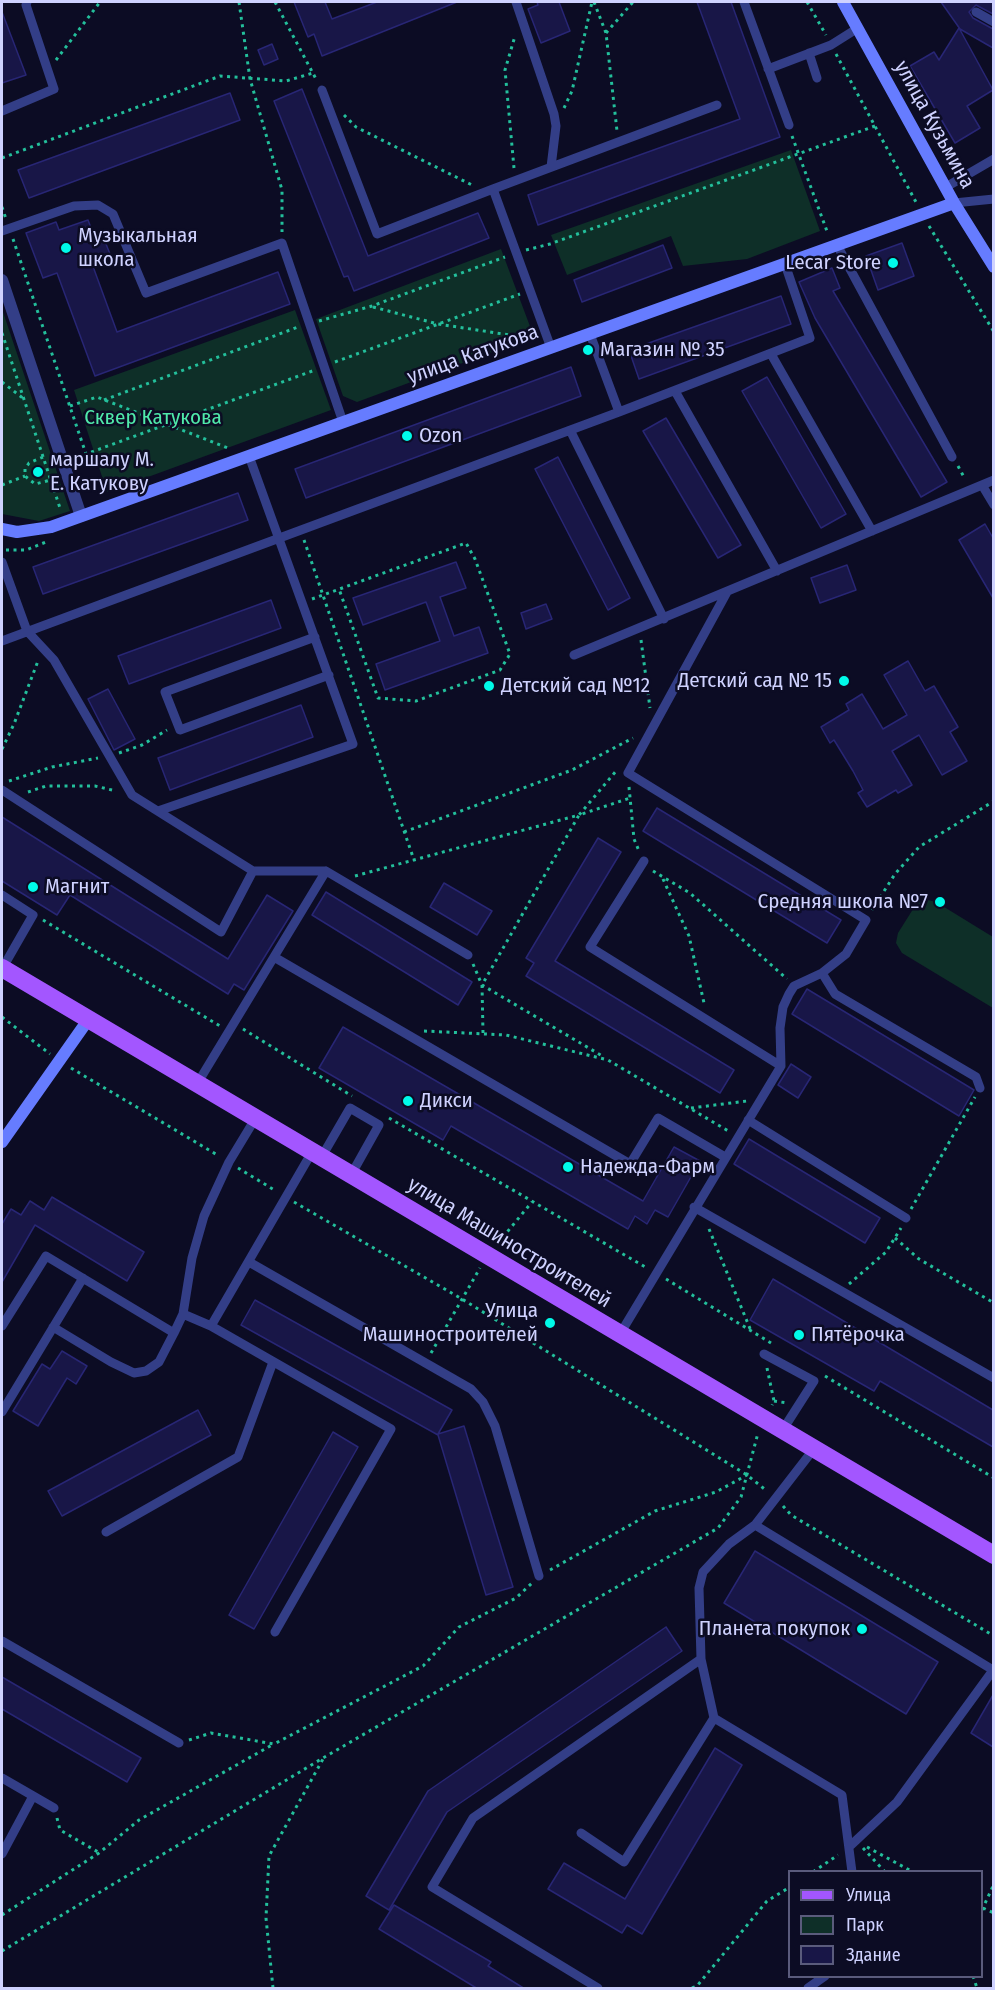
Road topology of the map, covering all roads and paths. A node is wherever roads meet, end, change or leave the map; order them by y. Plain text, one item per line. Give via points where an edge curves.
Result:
1 (27, 2) edge
2 (100, 2) edge
3 (239, 2) edge
4 (275, 2) edge
5 (516, 2) edge
6 (593, 2) edge
7 (633, 2) edge
8 (744, 2) edge
9 (807, 2) edge
10 (843, 2) edge
11 (975, 12) dead end
12 (521, 16) junction
13 (993, 22) edge
14 (858, 28) junction
15 (606, 33) junction
16 (831, 45) junction
17 (809, 53) junction
18 (768, 69) junction
19 (48, 71) junction
20 (313, 73) junction
21 (817, 78) dead end
22 (250, 79) junction
23 (322, 90) joint
24 (717, 105) dead end
25 (2, 111) edge
26 (789, 125) joint
27 (556, 126) junction
28 (875, 126) junction
29 (356, 127) dead end
30 (618, 142) junction
31 (798, 153) junction
32 (2, 158) edge
33 (993, 159) edge
34 (551, 167) junction
35 (514, 181) junction
36 (945, 187) junction
37 (489, 190) junction
38 (993, 199) edge
39 (954, 203) junction
40 (2, 207) edge
41 (922, 215) junction
42 (5, 230) edge
43 (282, 243) junction
44 (835, 246) junction
45 (516, 252) junction
46 (785, 264) junction
47 (993, 267) edge
48 (2, 280) edge
49 (523, 293) dead end
50 (372, 306) dead end
51 (438, 324) junction
52 (993, 332) edge
53 (2, 333) edge
54 (590, 334) junction
55 (530, 338) dead end
56 (551, 348) junction
57 (771, 354) junction
58 (324, 366) junction
59 (2, 382) edge
60 (675, 391) junction
61 (24, 399) junction
62 (70, 406) junction
63 (620, 412) junction
64 (343, 422) junction
65 (166, 424) junction
66 (570, 430) junction
67 (43, 457) junction
68 (246, 457) junction
69 (952, 457) joint
70 (25, 476) junction
71 (51, 480) junction
72 (993, 480) edge
73 (982, 484) junction
74 (2, 485) edge
75 (972, 489) junction
76 (993, 505) edge
77 (81, 516) junction
78 (65, 522) junction
79 (2, 529) edge
80 (300, 530) junction
81 (872, 531) junction
82 (279, 538) junction
83 (2, 562) edge
84 (777, 571) junction
85 (339, 589) junction
86 (727, 592) junction
87 (323, 595) junction
88 (302, 603) junction
89 (664, 619) junction
90 (640, 629) junction
91 (27, 631) junction
92 (315, 637) junction
93 (2, 640) edge
94 (43, 648) junction
95 (574, 656) dead end
96 (329, 675) junction
97 (177, 724) junction
98 (652, 728) junction
99 (2, 749) edge
100 (109, 756) junction
101 (623, 763) dead end
102 (628, 773) junction
103 (2, 784) edge
104 (2, 790) edge
105 (132, 795) junction
106 (12, 797) junction
107 (630, 798) junction
108 (993, 801) edge
109 (158, 811) junction
110 (579, 815) junction
111 (404, 832) junction
112 (414, 860) junction
113 (644, 861) junction
114 (253, 871) junction
115 (326, 871) junction
116 (662, 878) junction
117 (343, 879) junction
118 (2, 896) edge
119 (33, 915) junction
120 (866, 920) junction
121 (468, 955) joint
122 (274, 957) junction
123 (2, 968) edge
124 (822, 973) junction
125 (482, 985) junction
126 (794, 986) junction
127 (2, 1017) edge
128 (88, 1020) junction
129 (707, 1020) junction
130 (229, 1030) junction
131 (483, 1033) junction
132 (407, 1035) junction
133 (59, 1060) junction
134 (608, 1060) junction
135 (781, 1066) junction
136 (197, 1084) junction
137 (980, 1088) joint
138 (354, 1097) dead end
139 (761, 1099) junction
140 (689, 1108) junction
141 (384, 1115) dead end
142 (255, 1119) junction
143 (748, 1120) junction
144 (738, 1136) junction
145 (2, 1142) edge
146 (316, 1155) junction
147 (725, 1158) junction
148 (229, 1162) junction
149 (351, 1175) junction
150 (287, 1197) junction
151 (533, 1202) junction
152 (694, 1207) junction
153 (705, 1213) junction
154 (906, 1218) junction
155 (895, 1238) junction
156 (487, 1256) junction
157 (249, 1262) junction
158 (654, 1272) junction
159 (83, 1278) junction
160 (841, 1291) junction
161 (462, 1299) junction
162 (993, 1303) edge
163 (183, 1314) junction
164 (2, 1326) edge
165 (211, 1326) junction
166 (53, 1327) junction
167 (751, 1331) junction
168 (174, 1333) junction
169 (620, 1334) junction
170 (761, 1337) junction
171 (779, 1348) dead end
172 (764, 1354) junction
173 (273, 1362) junction
174 (426, 1363) junction
175 (824, 1376) dead end
176 (993, 1378) edge
177 (2, 1412) edge
178 (765, 1420) junction
179 (782, 1431) junction
180 (813, 1450) junction
181 (747, 1474) junction
182 (993, 1478) edge
183 (775, 1497) junction
184 (755, 1525) junction
185 (105, 1532) dead end
186 (993, 1554) edge
187 (539, 1576) junction
188 (275, 1632) dead end
189 (993, 1636) edge
190 (2, 1641) edge
191 (701, 1659) junction
192 (993, 1670) edge
193 (714, 1718) junction
194 (178, 1743) joint
195 (274, 1744) junction
196 (323, 1758) junction
197 (2, 1778) edge
198 (33, 1796) junction
199 (54, 1808) joint
200 (581, 1833) dead end
201 (853, 1845) junction
202 (99, 1853) junction
203 (2, 1854) edge
204 (816, 1870) edge
205 (852, 1870) edge
206 (883, 1870) edge
207 (909, 1870) edge
208 (993, 1884) edge
209 (788, 1888) edge
210 (983, 1906) edge
211 (2, 1915) edge
212 (2, 1951) edge
213 (824, 1978) edge
214 (273, 1989) edge
215 (598, 1989) edge
216 (692, 1989) edge
217 (808, 1989) edge

1 - 19 lane
2 - 19 path
3 - 22 path
4 - 20 path
5 - 12 lane
6 - 15 path
6 - 27 path via 572,91
7 - 15 path
8 - 18 lane
9 - 16 path
10 - 14 street, улица Кузьмина
11 - 13 lane
12 - 27 lane
12 - 35 path via 505,70
14 - 16 lane
14 - 36 street, улица Кузьмина
15 - 30 path
16 - 17 lane
16 - 28 path
17 - 18 lane
17 - 21 lane
18 - 26 lane
19 - 25 lane via 54,89
20 - 22 path via 286,81
20 - 23 path
22 - 32 path via 220,76
22 - 43 path via 282,190
23 - 37 lane via 377,234
24 - 30 lane
26 - 31 path
27 - 34 lane
28 - 31 path
28 - 41 path
29 - 37 path
30 - 34 lane
31 - 44 path
31 - 45 path via 550,244
33 - 36 lane
34 - 35 lane
35 - 37 lane
36 - 39 street, улица Кузьмина
37 - 45 lane
38 - 39 lane
39 - 41 street, улица Катукова
39 - 47 street, улица Кузьмина
40 - 42 path
41 - 44 street, улица Катукова
41 - 52 path
42 - 43 lane via 74,206 98,205 113,214 146,293
42 - 62 path
43 - 58 lane
44 - 46 street, улица Катукова
44 - 69 lane
45 - 56 lane
46 - 54 street, улица Катукова
46 - 57 lane via 810,338
48 - 77 street
49 - 51 path
50 - 51 path
51 - 55 path
51 - 58 path
53 - 61 path
54 - 56 street, улица Катукова
54 - 63 lane
56 - 64 street, улица Катукова
57 - 60 lane
57 - 81 lane
58 - 64 lane
58 - 65 path
59 - 61 path
60 - 63 lane
60 - 84 lane
61 - 67 path
62 - 65 path via 98,398
62 - 65 path via 86,454
63 - 66 lane
64 - 68 street, улица Катукова
65 - 68 path
66 - 80 lane
66 - 89 lane
67 - 70 path via 29,463
67 - 71 path
68 - 77 street, улица Катукова
68 - 82 lane
69 - 75 path
70 - 71 path via 35,484
70 - 74 path
71 - 78 path
72 - 73 lane
73 - 75 lane
73 - 76 lane
75 - 81 lane
77 - 78 street, улица Катукова
78 - 79 street, улица Катукова via 34,531
80 - 82 lane
80 - 87 path
81 - 84 lane
82 - 88 lane
82 - 91 lane
83 - 91 lane
84 - 86 lane
85 - 85 path via 466,543 476,558 510,654 500,670 416,701 378,698
85 - 87 path
86 - 89 lane
86 - 98 lane
87 - 88 path
87 - 111 path
88 - 92 lane
89 - 90 lane
90 - 95 lane
90 - 98 path
91 - 93 lane
91 - 94 lane
92 - 96 lane
92 - 97 lane via 165,692
94 - 99 path
94 - 100 lane via 54,660
96 - 97 lane via 180,730
96 - 109 lane via 353,744
97 - 100 path via 142,745
98 - 102 lane
98 - 111 path via 572,771
100 - 103 path via 52,767
100 - 105 lane
101 - 110 path
102 - 107 path
102 - 120 lane
104 - 106 lane
105 - 106 path via 95,786 46,786
105 - 109 lane
106 - 114 lane via 220,932
107 - 110 path
107 - 113 path via 634,839
108 - 120 path via 919,847 895,874
109 - 114 lane
110 - 112 path
110 - 125 path
111 - 112 path
112 - 117 path
113 - 116 path
113 - 129 lane via 590,947
114 - 115 lane
115 - 117 lane
115 - 122 lane
116 - 126 path via 690,893
116 - 129 path via 689,936
117 - 121 lane
118 - 119 lane
119 - 123 lane
119 - 130 path
120 - 124 lane via 846,954
121 - 125 path
122 - 130 lane
122 - 132 lane
123 - 128 main road, улица Машиностроителей
124 - 126 lane
124 - 137 lane via 835,994 976,1077
125 - 131 path
125 - 134 path
126 - 135 lane via 783,1007
127 - 133 path
128 - 133 street
128 - 136 main road, улица Машиностроителей
129 - 135 lane
130 - 136 lane
130 - 138 path via 245,1029
131 - 132 path via 430,1030
131 - 134 path
132 - 147 lane via 630,1164 657,1118
133 - 145 street
133 - 148 path
134 - 140 path
135 - 139 lane
136 - 142 main road, улица Машиностроителей
137 - 154 path
139 - 140 path
139 - 143 lane
140 - 144 path
141 - 151 path
142 - 146 main road, улица Машиностроителей
142 - 148 lane
143 - 144 lane
143 - 154 lane
144 - 147 lane
146 - 149 main road, улица Машиностроителей
146 - 149 lane via 350,1108 379,1125
146 - 150 lane
147 - 152 lane
148 - 150 path
148 - 163 lane via 204,1216
149 - 156 main road, улица Машиностроителей
150 - 157 lane
150 - 161 path
151 - 156 path
151 - 158 path
152 - 153 lane
152 - 158 lane
153 - 160 lane
153 - 167 path
154 - 155 path
155 - 160 path via 886,1252
155 - 162 path via 919,1259
156 - 161 path
156 - 169 main road, улица Машиностроителей
157 - 165 lane
157 - 174 lane
158 - 167 path
158 - 169 lane
159 - 164 lane via 46,1256
159 - 166 lane
159 - 168 lane
160 - 176 lane
161 - 174 path
161 - 181 path
163 - 165 lane
163 - 168 lane
165 - 173 lane
166 - 168 lane via 134,1373 146,1371 159,1362
166 - 177 lane
167 - 170 path
169 - 178 main road, улица Машиностроителей
170 - 171 path
170 - 172 path
172 - 178 path via 774,1401
172 - 179 lane via 813,1382
173 - 185 lane via 238,1457
173 - 188 lane via 391,1429
174 - 187 lane via 471,1389 483,1402 495,1426
175 - 182 path
178 - 179 main road, улица Машиностроителей
178 - 181 path via 756,1437
179 - 180 main road, улица Машиностроителей
180 - 183 lane
180 - 186 main road, улица Машиностроителей
181 - 183 path
181 - 187 path via 716,1492 655,1511
181 - 196 path via 741,1497 718,1528
183 - 184 lane
183 - 189 path via 791,1515
184 - 191 lane via 729,1544 704,1572 699,1588
184 - 192 lane
187 - 195 path via 516,1598 459,1627 423,1666
190 - 194 lane
191 - 193 lane
191 - 215 lane via 473,1818 432,1887
192 - 201 lane via 914,1779
193 - 200 lane via 624,1862
193 - 201 lane via 842,1795
194 - 195 path via 211,1733
195 - 202 path via 139,1820
196 - 212 path
196 - 214 path via 269,1856 266,1918
197 - 198 lane
198 - 199 lane
198 - 203 lane
199 - 202 path via 60,1830
201 - 204 path
201 - 205 lane
201 - 206 path
201 - 207 path
202 - 211 path
208 - 210 path
209 - 216 path via 767,1901
213 - 217 lane

